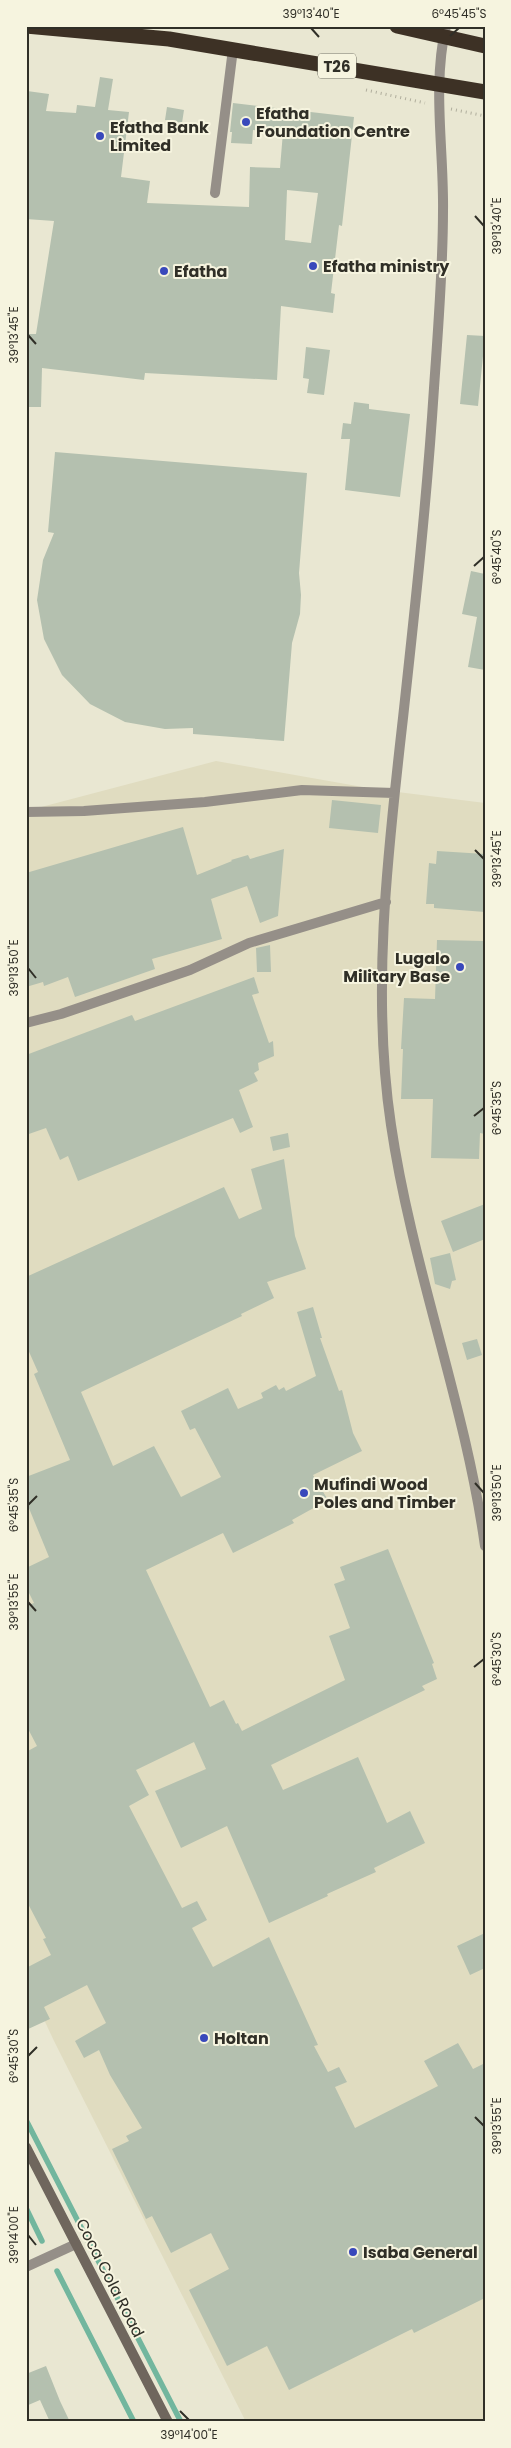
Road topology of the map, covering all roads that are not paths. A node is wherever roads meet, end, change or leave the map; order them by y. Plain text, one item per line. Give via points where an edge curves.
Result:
1 (26, 26) edge
2 (397, 26) edge
3 (445, 31) edge
4 (485, 46) edge
5 (233, 49) junction
6 (441, 83) junction
7 (485, 92) edge
8 (215, 193) dead end
9 (394, 792) junction
10 (26, 812) edge
11 (386, 902) junction
12 (26, 1023) edge
13 (485, 1546) edge
14 (26, 2147) edge
15 (29, 2160) edge
16 (76, 2244) junction
17 (26, 2267) edge
18 (168, 2422) edge

1 - 5 highway, T26 via 124,33
2 - 3 highway
3 - 4 highway
3 - 6 lane
5 - 6 highway, T26
5 - 8 lane
6 - 7 highway, T26
6 - 9 lane via 444,209 435,381 415,611
9 - 10 lane via 302,790 84,811
9 - 11 lane
11 - 12 lane via 248,942 190,970
11 - 13 lane via 384,1051 391,1124 407,1207 466,1439
14 - 15 main road, Coca Cola Road
15 - 16 main road, Coca Cola Road
16 - 17 lane
16 - 18 main road, Coca Cola Road

